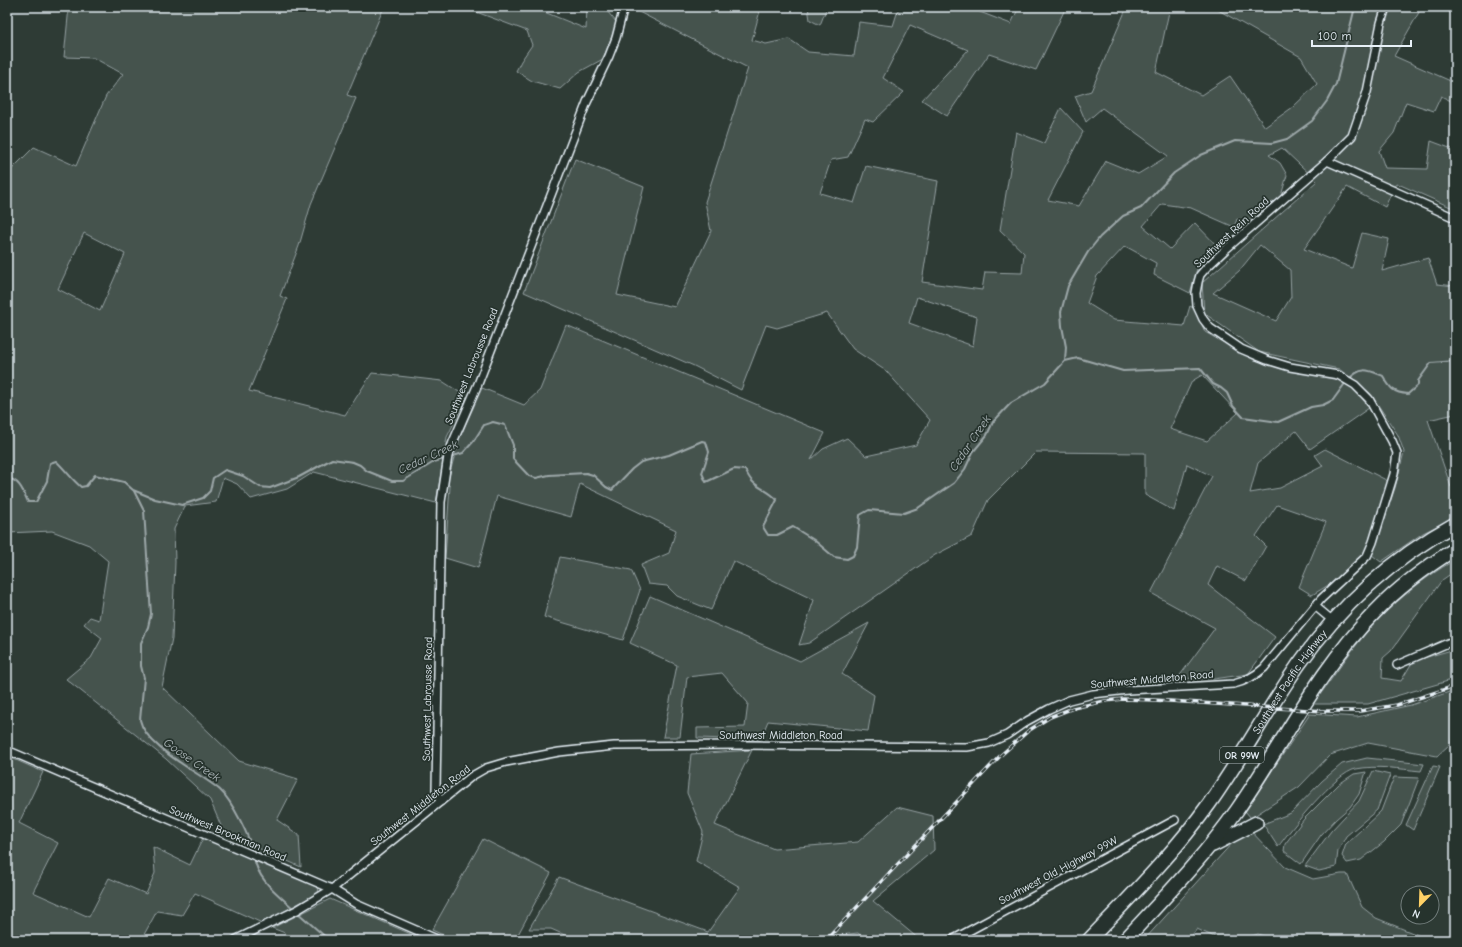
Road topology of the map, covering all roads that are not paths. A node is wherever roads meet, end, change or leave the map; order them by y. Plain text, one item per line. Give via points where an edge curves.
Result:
1 (624, 7) edge
2 (1386, 7) edge
3 (1327, 161) junction
4 (1455, 218) edge
5 (1455, 524) edge
6 (1455, 549) edge
7 (1315, 606) junction
8 (1332, 621) junction
9 (1455, 640) edge
10 (1397, 665) dead end
11 (7, 750) edge
12 (440, 802) junction
13 (1175, 820) dead end
14 (1256, 823) dead end
15 (1208, 847) junction
16 (332, 889) junction
17 (235, 940) edge
18 (439, 940) edge
19 (952, 940) edge
20 (1089, 940) edge
21 (1125, 940) edge

1 - 12 street, Southwest Labrousse Road via 609,56 588,102 448,456 441,502 436,789
2 - 3 street, Southwest Rein Road via 1367,92 1355,130 1348,141
3 - 4 street
3 - 7 street, Southwest Rein Road via 1206,268 1198,282 1196,300 1203,319 1210,328 1241,349 1290,368 1326,372 1347,379 1362,390 1397,453 1367,556
5 - 8 highway, Southwest Pacific Highway / OR 99W via 1395,563
6 - 15 highway, OR 99W via 1405,585 1357,631 1317,684 1237,810
7 - 8 street
7 - 12 street, Southwest Middleton Road via 1264,668 1246,681 1093,694 1050,708 1007,735 989,743 967,747 742,745 587,748 506,762 486,768
8 - 20 highway, Southwest Pacific Highway / OR 99W via 1299,665 1218,791 1192,826 1155,871
9 - 10 street
11 - 16 street, Southwest Brookman Road
12 - 16 street, Southwest Middleton Road
13 - 19 street, Southwest Old Highway 99W
14 - 15 highway
15 - 21 highway, OR 99W
16 - 17 street, Southwest Middleton Road via 297,910
16 - 18 street, Southwest Brookman Road via 356,904

